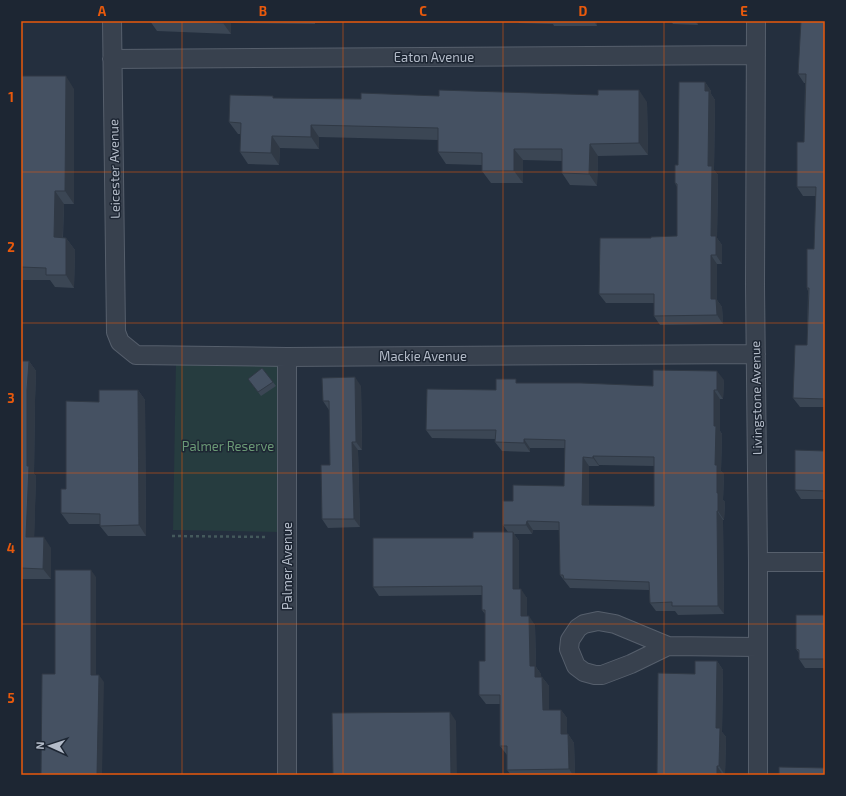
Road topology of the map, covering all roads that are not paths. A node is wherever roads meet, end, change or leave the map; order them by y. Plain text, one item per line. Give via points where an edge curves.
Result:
1 (112, 21) edge
2 (756, 21) edge
3 (756, 55) junction
4 (112, 59) junction
5 (116, 318) joint
6 (756, 354) junction
7 (287, 357) junction
8 (758, 562) junction
9 (825, 562) edge
10 (668, 646) junction
11 (758, 647) junction
12 (287, 775) edge
13 (758, 775) edge

1 - 4 street, Leicester Avenue
2 - 3 street, Livingstone Avenue
3 - 4 street, Eaton Avenue
3 - 6 street, Livingstone Avenue
4 - 5 street, Leicester Avenue
5 - 7 street, Mackie Avenue via 116,332 120,342 136,355
6 - 7 street, Mackie Avenue
6 - 8 street, Livingstone Avenue
7 - 12 street, Palmer Avenue
8 - 9 street
8 - 11 street, Livingstone Avenue
10 - 10 street via 602,675 584,672 576,666 569,649 570,640 578,628 598,621 614,624
10 - 11 street
11 - 13 street, Livingstone Avenue

